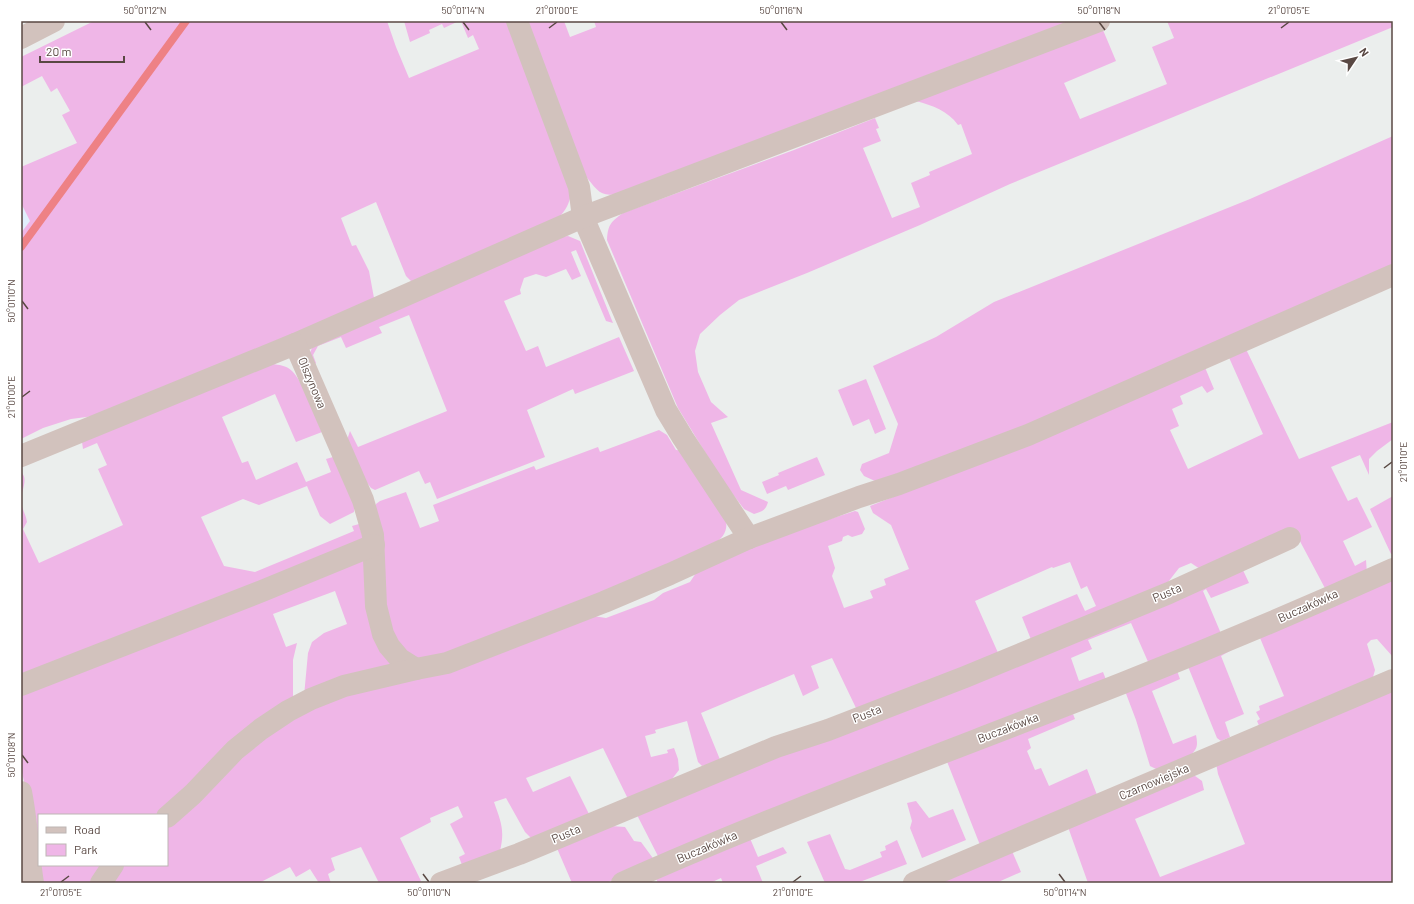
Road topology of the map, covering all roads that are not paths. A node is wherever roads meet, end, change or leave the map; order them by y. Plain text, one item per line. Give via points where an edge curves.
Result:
1 (54, 21) edge
2 (517, 21) edge
3 (1099, 21) edge
4 (21, 38) edge
5 (583, 217) junction
6 (1393, 275) edge
7 (295, 344) junction
8 (21, 456) edge
9 (749, 538) junction
10 (1290, 538) dead end
11 (374, 545) junction
12 (1393, 569) edge
13 (416, 669) junction
14 (1393, 680) edge
15 (21, 685) edge
16 (21, 792) edge
17 (168, 816) edge
18 (112, 866) edge
19 (33, 883) edge
20 (100, 883) edge
21 (441, 883) edge
22 (622, 883) edge
23 (914, 883) edge

1 - 4 street
2 - 5 street via 579,187
3 - 5 street
5 - 7 street
5 - 9 street via 666,410
6 - 9 street via 1028,435
7 - 8 street, Olszynowa
7 - 11 street, Olszynowa via 363,500
9 - 13 street via 604,602 447,664
10 - 21 street, Pusta via 1169,593 965,677 828,730 776,747 519,854
11 - 13 street, Olszynowa via 376,606 383,634 400,659
11 - 15 street
12 - 22 street, Buczakówka via 1186,658 834,794
13 - 17 street via 344,686 288,710 235,750
14 - 23 street, Czarnowiejska
16 - 19 street
18 - 20 street

